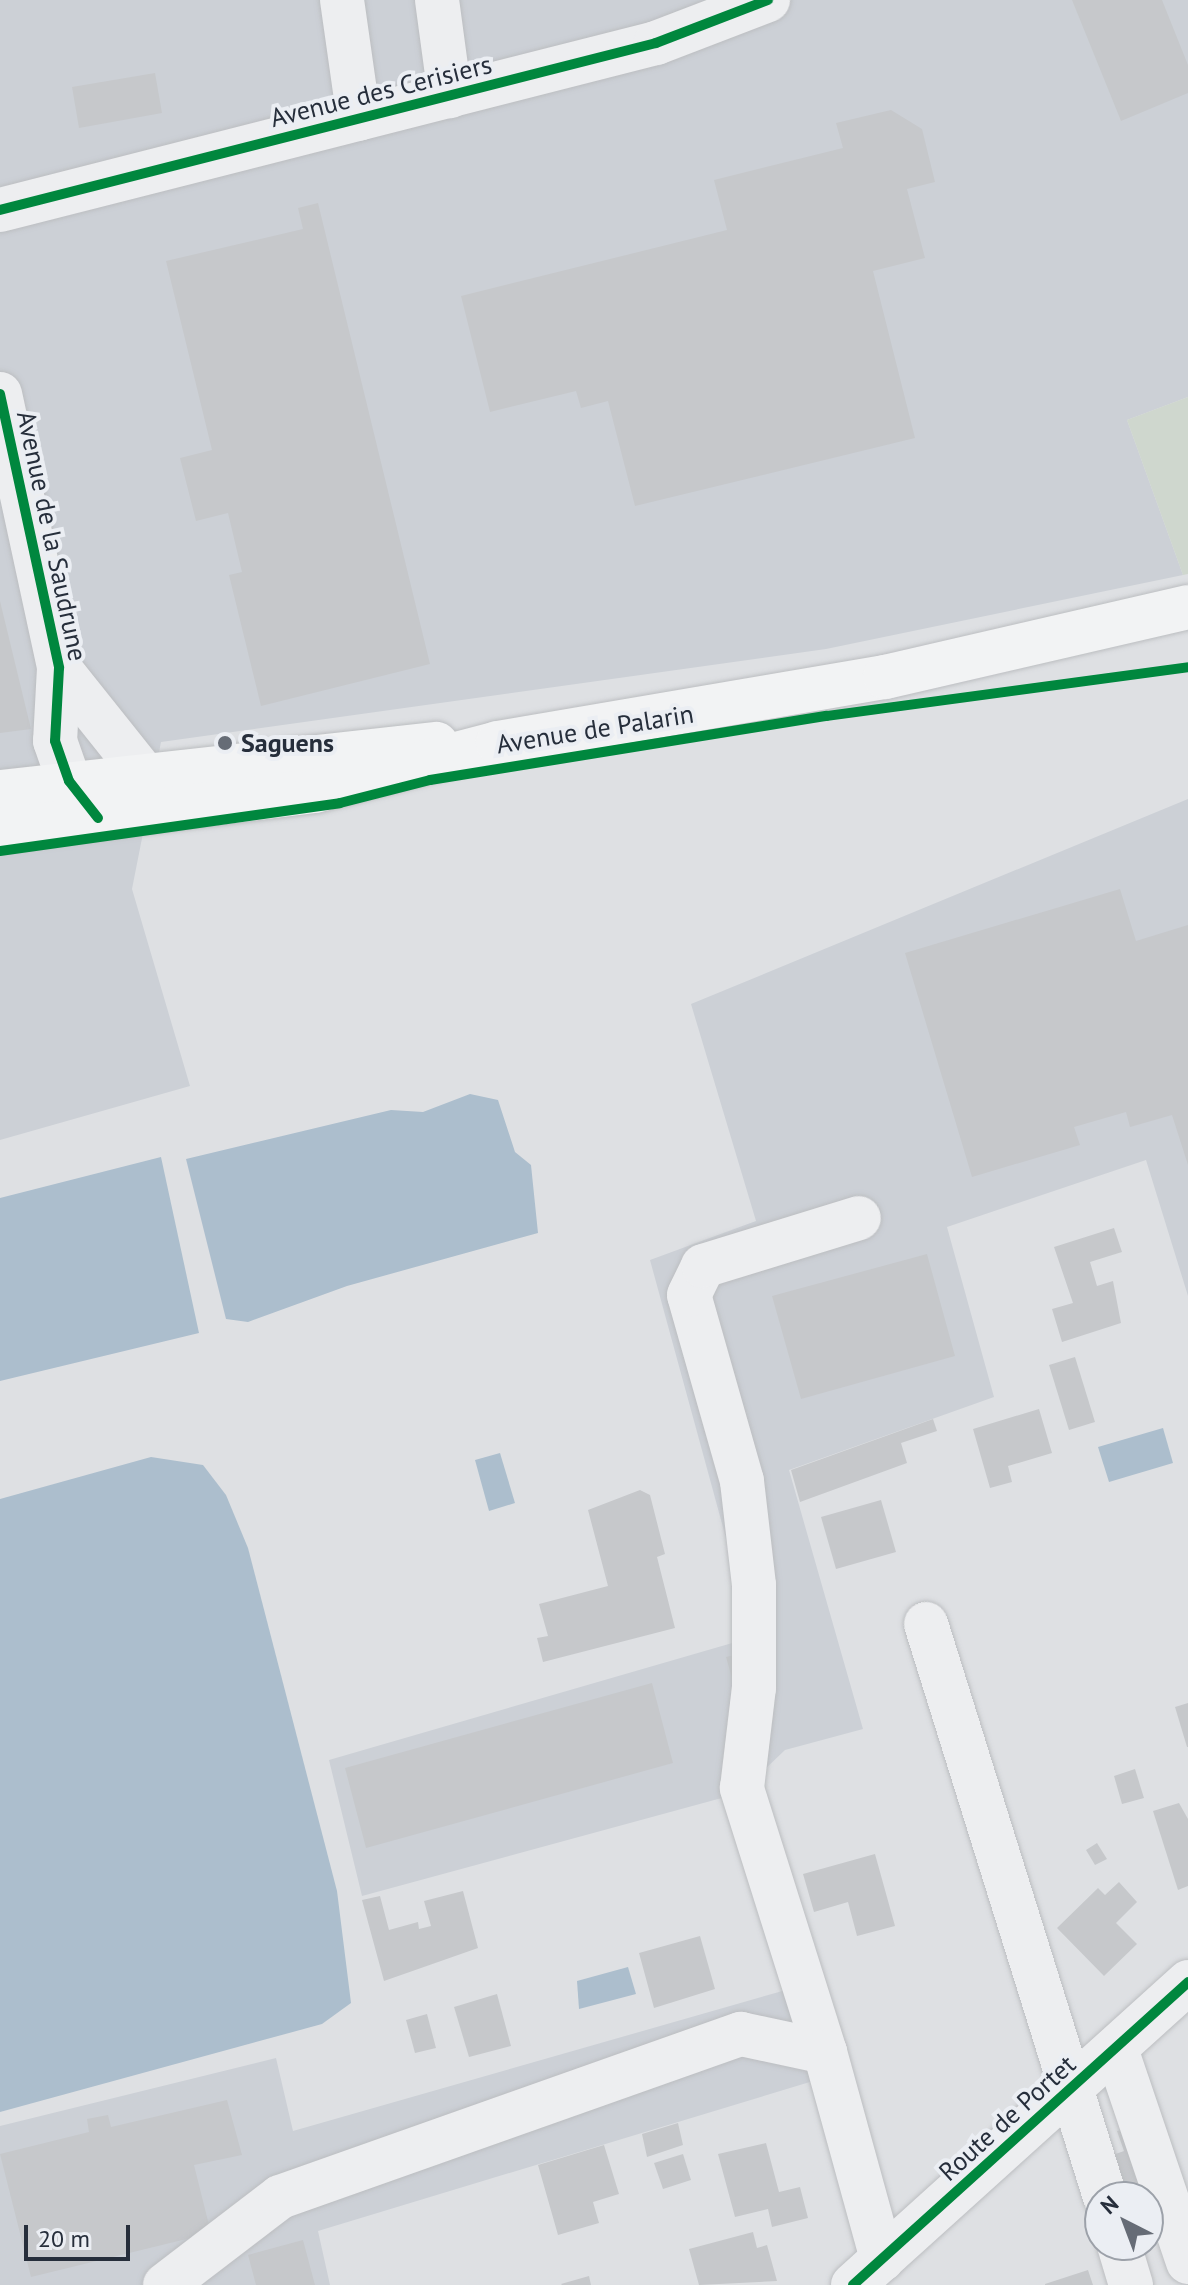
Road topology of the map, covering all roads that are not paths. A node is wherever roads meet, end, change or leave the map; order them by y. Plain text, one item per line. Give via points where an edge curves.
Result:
1 (342, 0) edge
2 (437, 0) edge
3 (768, 0) edge
4 (450, 96) junction
5 (359, 119) junction
6 (0, 210) edge
7 (0, 394) edge
8 (1188, 607) edge
9 (59, 668) junction
10 (107, 735) junction
11 (498, 743) junction
12 (142, 772) junction
13 (62, 790) edge
14 (0, 830) edge
15 (859, 1218) dead end
16 (926, 1624) dead end
17 (1188, 1982) edge
18 (1116, 2049) junction
19 (825, 2052) junction
20 (1072, 2090) junction
21 (1100, 2181) edge
22 (1124, 2261) edge
23 (1188, 2262) edge
24 (868, 2272) edge
25 (165, 2285) edge
26 (1131, 2285) edge

1 - 5 street
2 - 4 street
3 - 4 street, Avenue des Cerisiers via 656,43
4 - 5 street, Avenue des Cerisiers
5 - 6 street, Avenue des Cerisiers
7 - 9 street, Avenue de la Saudrune
8 - 11 main road, Avenue de Palarin via 885,677
9 - 10 street, Avenue de la Saudrune
9 - 13 street, Avenue de la Saudrune
10 - 12 street, Avenue de la Saudrune
10 - 13 street
11 - 12 main road, Avenue de Palarin via 372,746
11 - 13 main road, Avenue de Palarin via 315,791
12 - 13 main road, Avenue de Palarin
13 - 14 main road, Avenue de Palarin
15 - 19 street via 703,1266 689,1295 742,1481 754,1585 754,1688 742,1788
16 - 20 street
17 - 18 street, Route de Portet
18 - 20 street, Route de Portet
18 - 23 street
19 - 24 street
19 - 25 street via 741,2034 376,2162 280,2197
20 - 21 street
20 - 24 street, Route de Portet
22 - 26 street

